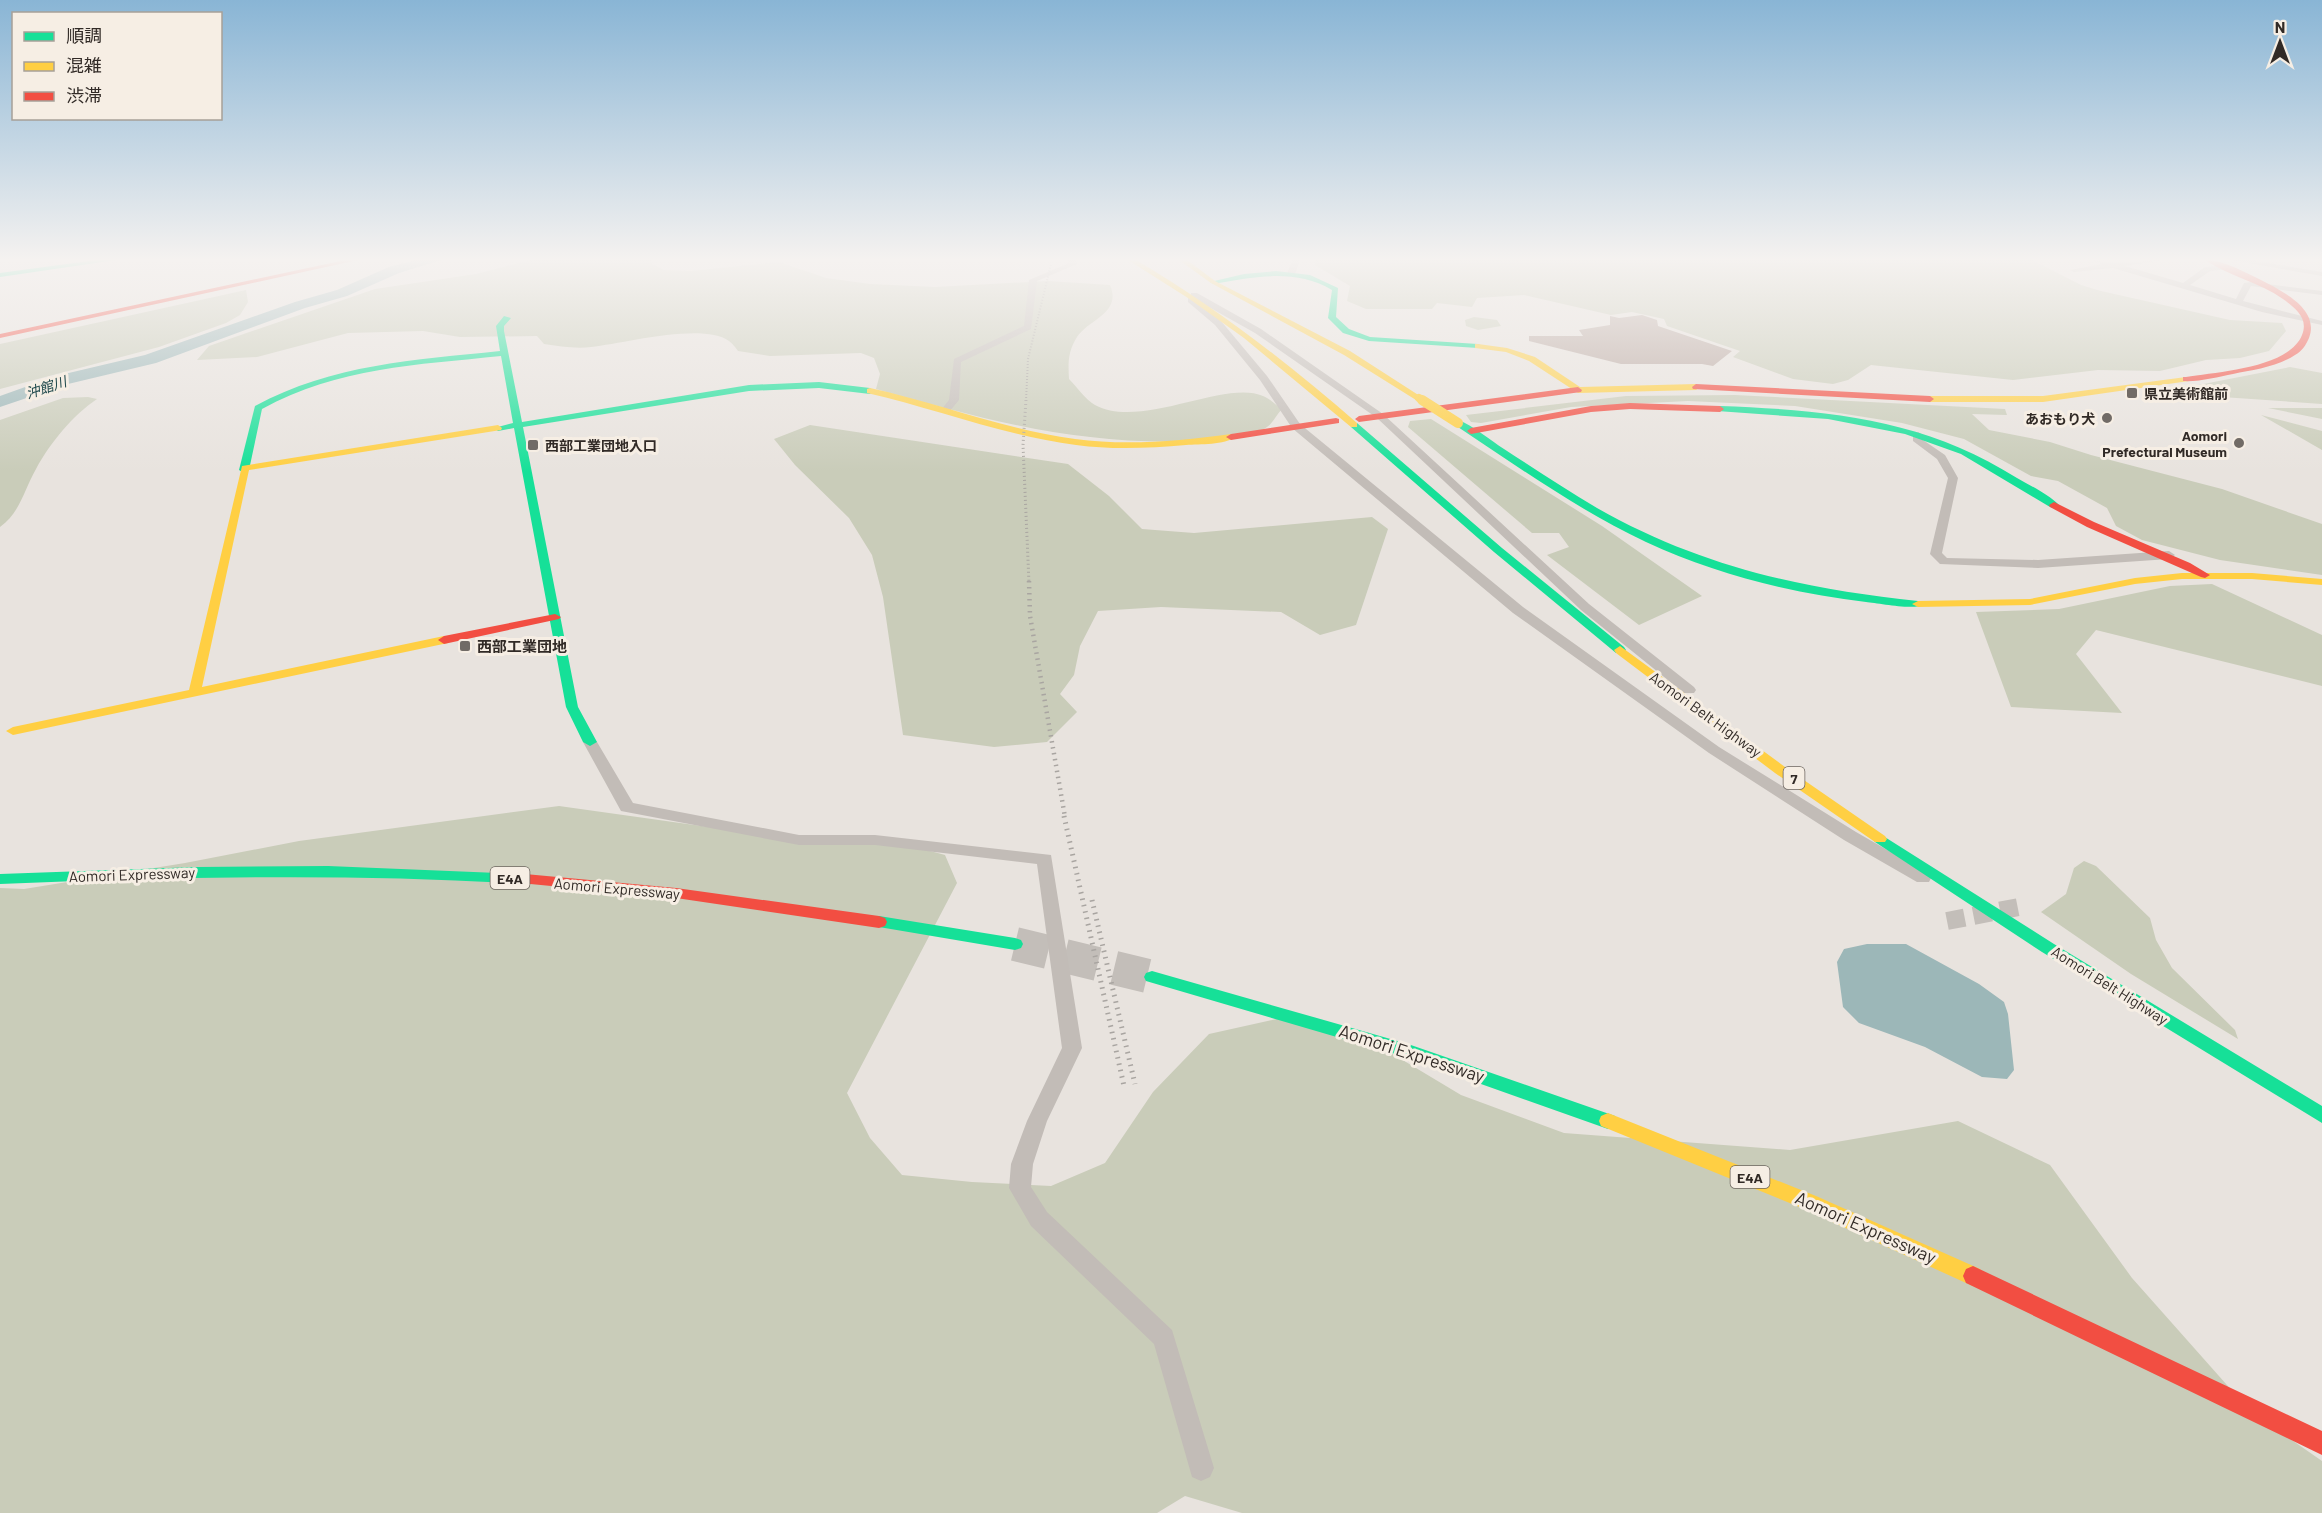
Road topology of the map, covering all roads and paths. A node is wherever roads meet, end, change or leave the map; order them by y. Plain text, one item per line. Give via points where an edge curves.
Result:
1 (16, 331) edge
2 (16, 331) edge
3 (501, 331) edge
4 (1020, 331) edge
5 (1224, 331) edge
6 (1240, 331) edge
7 (1257, 331) edge
8 (1305, 331) edge
9 (1346, 331) edge
10 (2309, 331) edge
11 (0, 334) edge
12 (504, 353) junction
13 (1578, 390) junction
14 (946, 410) junction
15 (1380, 416) junction
16 (1359, 418) dead end
17 (1336, 421) dead end
18 (518, 424) junction
19 (1296, 426) junction
20 (1471, 431) junction
21 (1918, 435) junction
22 (245, 468) junction
23 (2169, 555) junction
24 (2205, 575) junction
25 (2322, 582) edge
26 (555, 617) junction
27 (194, 694) junction
28 (13, 731) dead end
29 (591, 742) joint
30 (0, 879) edge
31 (1992, 912) junction
32 (1015, 944) tunnel mouth
33 (2044, 945) junction
34 (1152, 977) tunnel mouth
35 (2322, 1115) edge
36 (2322, 1443) edge
37 (1201, 1468) dead end

1 - 11 main road
2 - 11 main road
3 - 12 main road
4 - 14 street via 957,361 954,400
5 - 19 street via 1264,378
6 - 31 main road, Aomori Belt Highway / 7 via 1284,363 1474,531 1611,644 1796,780
7 - 15 street
8 - 20 main road, bridge
9 - 13 main road via 1386,341 1507,350 1546,364
10 - 13 main road via 2305,342 2283,358 2245,370 2065,398 1933,399 1717,387
12 - 18 main road
12 - 22 main road via 328,378 275,395 258,408
13 - 15 main road
14 - 18 main road via 863,389 800,384 749,388
14 - 19 main road via 1049,437 1116,445 1160,444
15 - 16 main road
15 - 31 street via 1594,614 1733,724 1908,846
17 - 19 main road
18 - 22 main road
18 - 26 main road
19 - 33 street via 1518,610 1704,744 1850,836
20 - 21 main road via 1591,409 1668,405 1819,414
20 - 24 main road via 1608,517 1675,551 1724,568 1817,591 1885,602 1983,605 2047,600 2134,581
21 - 23 main road via 1996,467 2079,520
21 - 23 street via 1918,441 1941,457 1953,478 1936,554 1944,561 2038,564
22 - 27 main road
23 - 24 main road
24 - 25 main road
26 - 27 main road
26 - 29 main road via 572,707
27 - 28 main road
29 - 37 street via 627,807 799,840 875,840 1045,859 1072,1048 1036,1120 1022,1164 1020,1188 1039,1219 1164,1338
30 - 32 main road, Aomori Expressway / E4A via 278,870 471,875 636,888 799,908
31 - 33 main road, Aomori Belt Highway / 7
33 - 35 main road, Aomori Belt Highway / 7
34 - 36 main road, Aomori Expressway / E4A via 1492,1078 1639,1132 1774,1186 1936,1258 2110,1338

